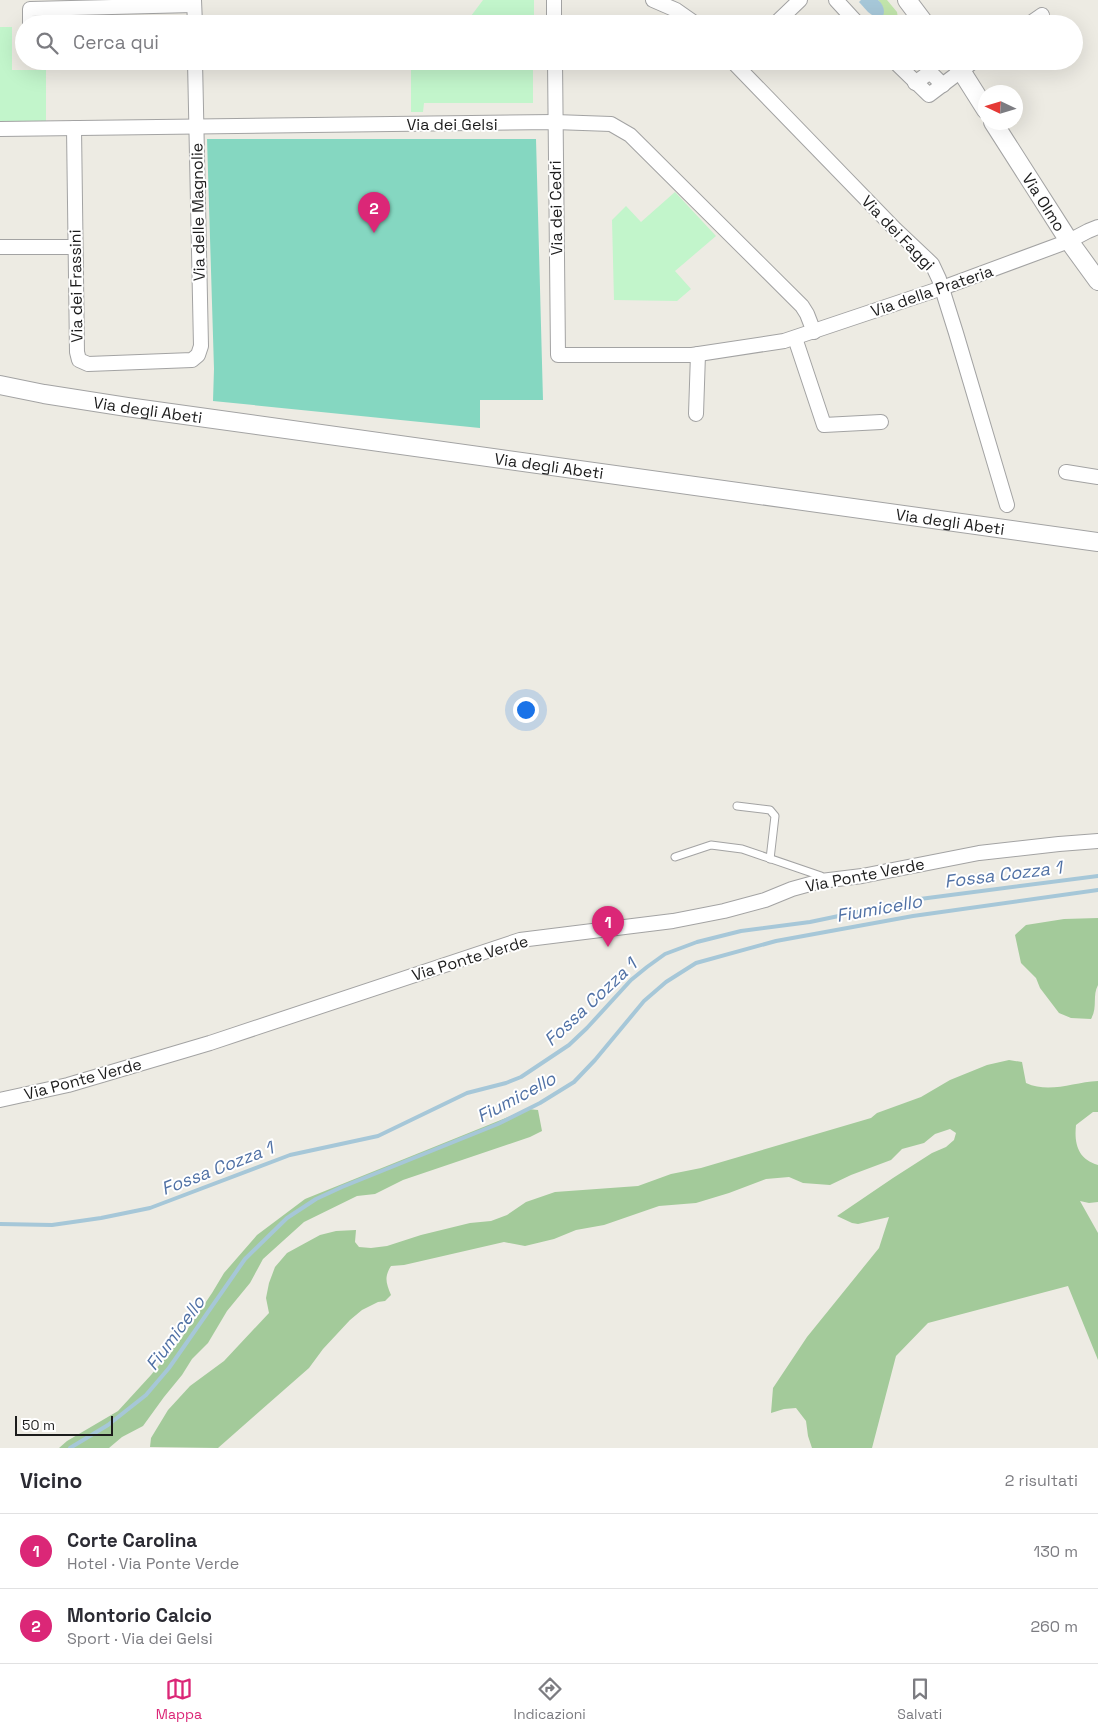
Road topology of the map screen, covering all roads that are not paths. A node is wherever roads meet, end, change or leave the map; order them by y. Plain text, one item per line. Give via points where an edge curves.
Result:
1 (554, 0) edge
2 (653, 0) edge
3 (800, 0) edge
4 (836, 0) edge
5 (907, 0) edge
6 (194, 2) edge
7 (30, 15) edge
8 (194, 15) edge
9 (554, 15) edge
10 (683, 15) edge
11 (784, 15) edge
12 (850, 15) edge
13 (919, 15) edge
14 (195, 70) edge
15 (555, 70) edge
16 (742, 70) edge
17 (903, 70) edge
18 (957, 70) edge
19 (966, 70) edge
20 (978, 94) edge
21 (555, 122) junction
22 (196, 126) junction
23 (74, 128) junction
24 (0, 129) edge
25 (998, 130) edge
26 (1098, 227) edge
27 (1069, 241) junction
28 (0, 247) edge
29 (75, 247) junction
30 (1098, 280) edge
31 (942, 288) junction
32 (814, 332) junction
33 (795, 338) junction
34 (698, 354) junction
35 (558, 355) joint
36 (192, 360) joint
37 (0, 385) edge
38 (696, 414) dead end
39 (881, 422) dead end
40 (1066, 472) dead end
41 (1098, 478) edge
42 (1006, 505) dead end
43 (1098, 542) edge
44 (737, 806) dead end
45 (1098, 841) edge
46 (675, 856) dead end
47 (770, 859) junction
48 (822, 881) junction
49 (0, 1100) edge

1 - 9 street
2 - 10 street
3 - 11 street
4 - 12 street
5 - 13 street
6 - 7 street via 30,9
6 - 8 street
14 - 22 street, Via delle Magnolie
15 - 21 street, Via dei Cedri
16 - 31 street, Via dei Faggi via 895,230 932,264
17 - 18 street via 915,83 930,72 943,85
19 - 20 street
21 - 22 street, Via dei Gelsi
21 - 32 street, Via dei Gelsi via 611,124 630,135 802,306
21 - 35 street, Via dei Cedri
22 - 23 street, Via dei Gelsi
22 - 36 street, Via delle Magnolie via 201,346
23 - 24 street, Via dei Gelsi
23 - 29 street, Via dei Frassini
25 - 27 street, Via Olmo
26 - 27 street, Via della Prateria
27 - 30 street, Via Olmo
27 - 31 street, Via della Prateria
28 - 29 street
29 - 36 street, Via dei Frassini via 79,360 88,364
31 - 32 street, Via della Prateria
31 - 42 street, Via dei Faggi
32 - 33 street, Via della Prateria
33 - 34 street, Via della Prateria
33 - 39 street via 824,425
34 - 35 street, Via della Prateria
34 - 38 street
37 - 43 street, Via degli Abeti via 127,407
40 - 41 street
44 - 47 lane via 770,810 775,816
45 - 48 street, Via Ponte Verde via 979,853
46 - 47 lane via 711,845 742,849
47 - 48 lane via 821,876
48 - 49 street, Via Ponte Verde via 724,911 520,940 210,1043 68,1085

